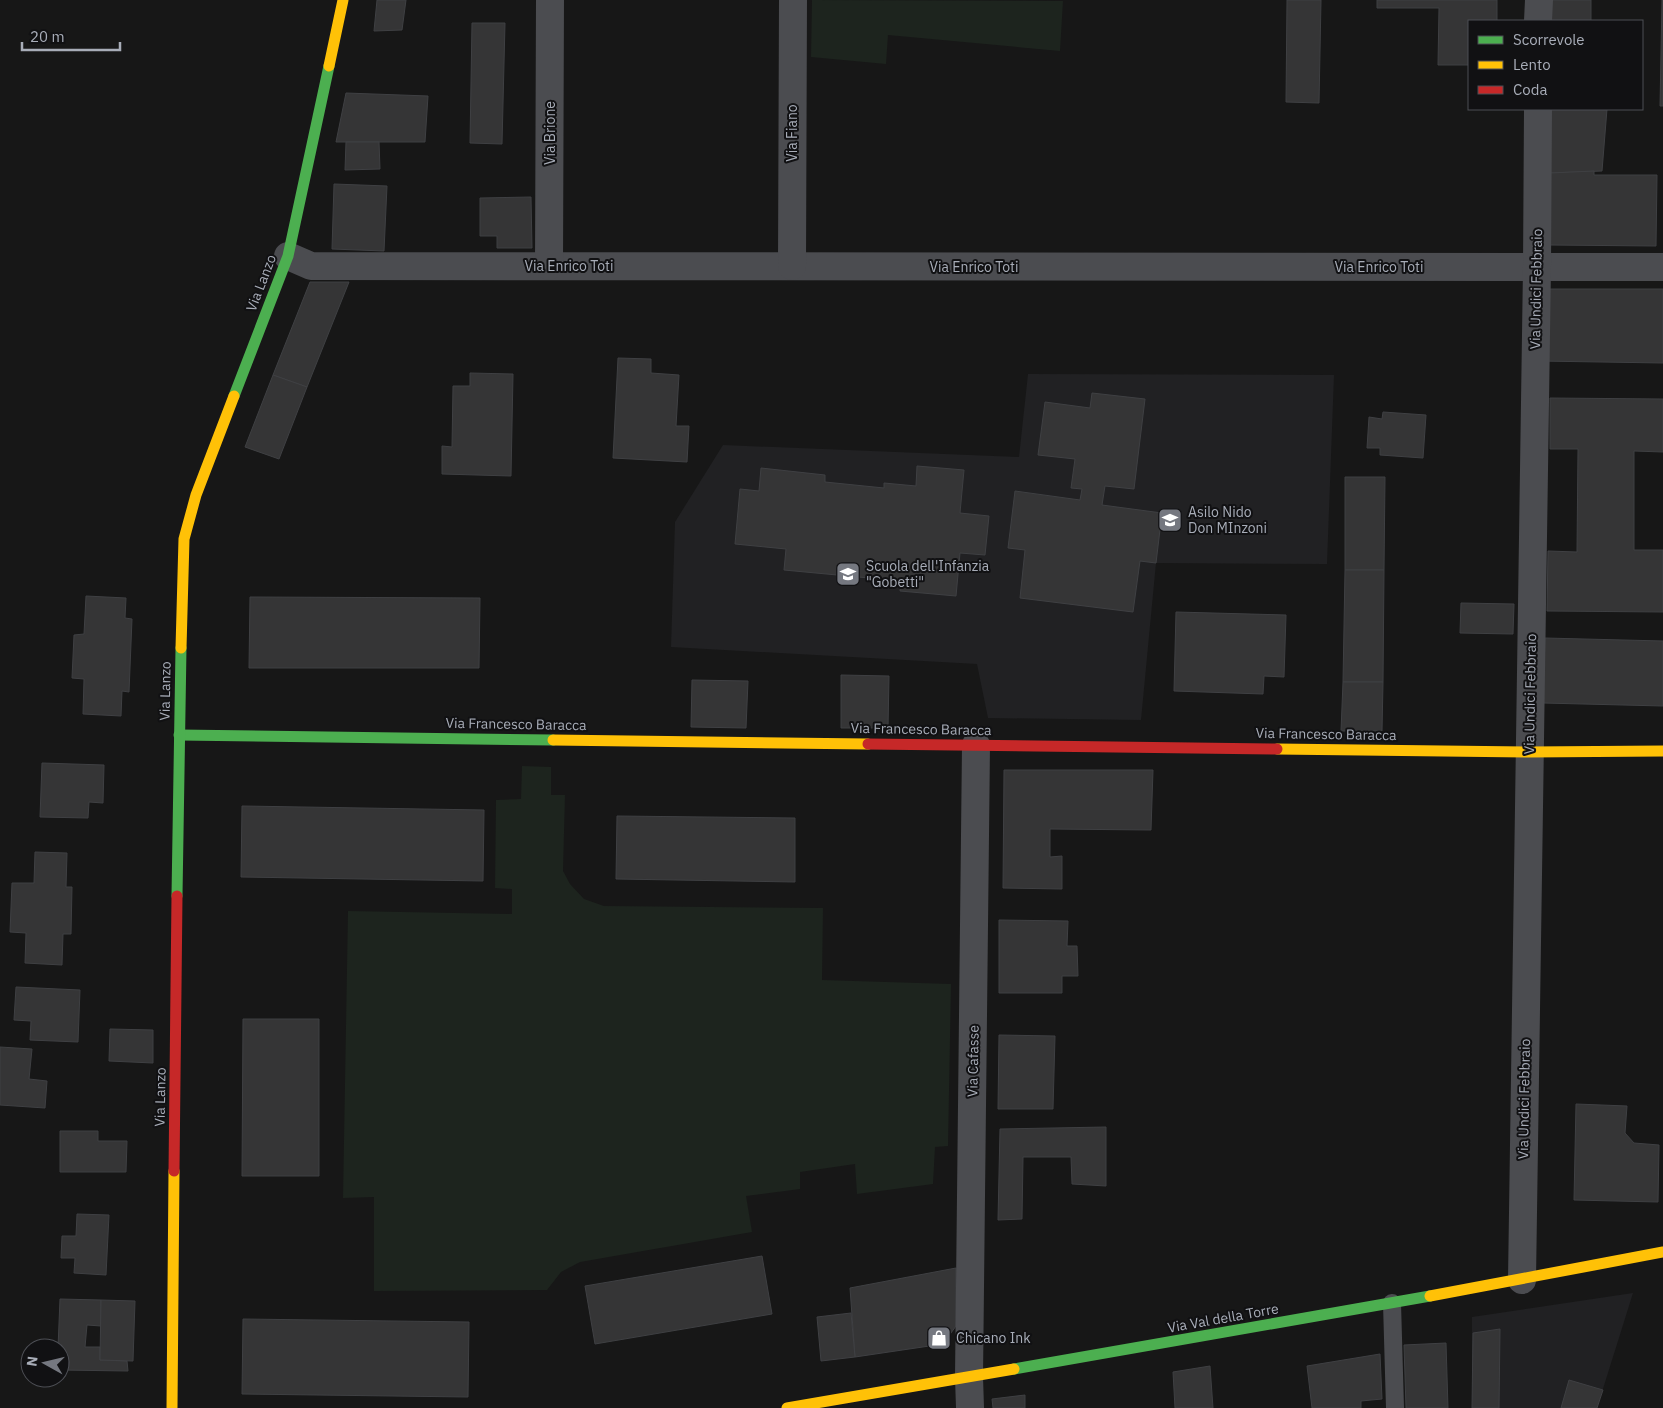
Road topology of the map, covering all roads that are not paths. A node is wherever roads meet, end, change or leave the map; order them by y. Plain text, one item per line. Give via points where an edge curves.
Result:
1 (343, 0) edge
2 (550, 0) edge
3 (793, 0) edge
4 (1538, 0) edge
5 (1538, 20) edge
6 (1538, 110) edge
7 (288, 256) junction
8 (549, 266) junction
9 (792, 266) junction
10 (1663, 267) edge
11 (1537, 268) junction
12 (179, 734) junction
13 (976, 745) junction
14 (1529, 752) junction
15 (1663, 752) edge
16 (1663, 1252) edge
17 (1522, 1280) junction
18 (1392, 1304) junction
19 (969, 1377) junction
20 (172, 1408) edge
21 (786, 1408) edge
22 (970, 1408) edge
23 (1395, 1408) edge

1 - 7 street, Via Lanzo
2 - 8 street, Via Brione
3 - 9 street, Via Fiano
4 - 5 street
6 - 11 street, Via Undici Febbraio
7 - 8 street, Via Enrico Toti via 311,266
7 - 12 street, Via Lanzo via 188,521 184,539
8 - 9 street, Via Enrico Toti
9 - 11 street, Via Enrico Toti
10 - 11 street, Via Enrico Toti
11 - 14 street, Via Undici Febbraio
12 - 13 street, Via Francesco Baracca
12 - 20 street, Via Lanzo
13 - 14 street, Via Francesco Baracca
13 - 19 street, Via Cafasse
14 - 15 street, Via Francesco Baracca
14 - 17 street, Via Undici Febbraio
16 - 17 street, Via Val della Torre
17 - 18 street, Via Val della Torre
18 - 19 street, Via Val della Torre
18 - 23 lane
19 - 21 street, Via Val della Torre
19 - 22 street, Via Cafasse

